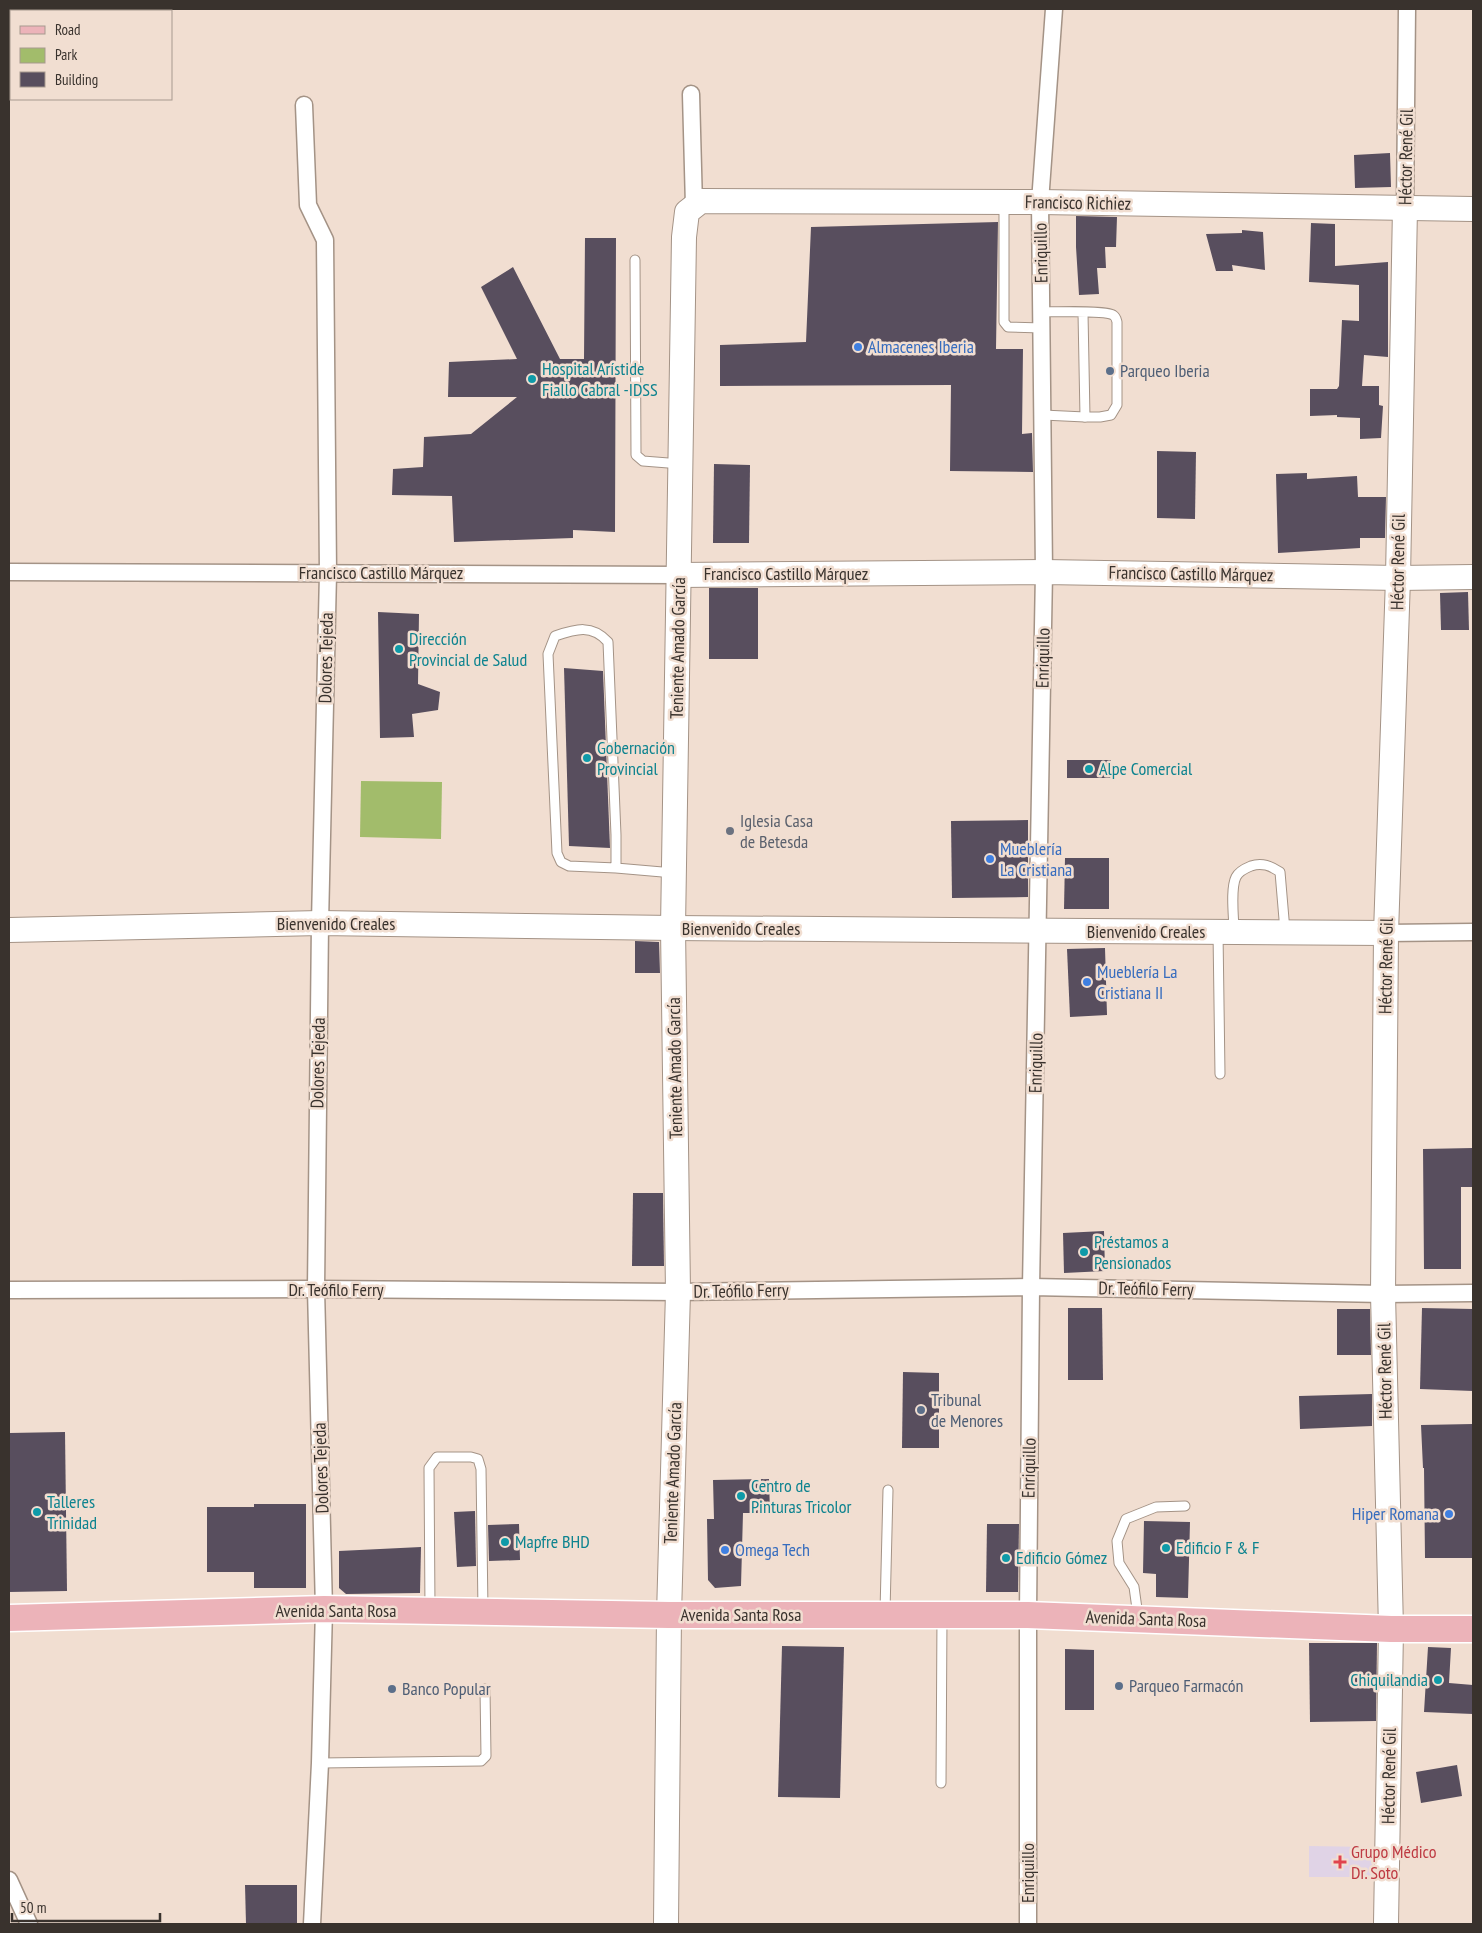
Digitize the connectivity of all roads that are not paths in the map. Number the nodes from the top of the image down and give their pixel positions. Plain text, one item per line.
1 (1054, 9) edge
2 (1407, 9) edge
3 (691, 94) dead end
4 (304, 106) dead end
5 (1004, 202) junction
6 (1040, 202) junction
7 (1405, 208) junction
8 (1473, 208) edge
9 (691, 209) junction
10 (634, 260) dead end
11 (1084, 312) junction
12 (1042, 320) junction
13 (1043, 415) junction
14 (1085, 417) junction
15 (681, 464) junction
16 (9, 572) edge
17 (328, 572) junction
18 (1044, 572) junction
19 (679, 575) junction
20 (1473, 576) edge
21 (1398, 578) junction
22 (616, 868) junction
23 (674, 873) junction
24 (320, 923) junction
25 (673, 928) junction
26 (9, 930) edge
27 (1039, 931) junction
28 (1226, 932) junction
29 (1285, 932) junction
30 (1473, 932) edge
31 (1386, 933) junction
32 (1220, 1074) dead end
33 (1031, 1286) junction
34 (316, 1289) junction
35 (9, 1290) edge
36 (678, 1292) junction
37 (1473, 1293) edge
38 (1383, 1294) junction
39 (888, 1490) dead end
40 (1185, 1506) dead end
41 (324, 1609) junction
42 (430, 1611) junction
43 (483, 1612) junction
44 (669, 1615) junction
45 (885, 1615) junction
46 (942, 1615) junction
47 (1028, 1615) junction
48 (9, 1618) edge
49 (1139, 1619) junction
50 (1391, 1629) junction
51 (1473, 1629) edge
52 (486, 1688) dead end
53 (320, 1763) junction
54 (941, 1783) dead end
55 (9, 1880) edge
56 (29, 1924) edge
57 (312, 1924) edge
58 (666, 1924) edge
59 (1028, 1924) edge
60 (1386, 1924) edge

1 - 6 street, Enriquillo
2 - 7 street, Héctor René Gil
3 - 9 street
4 - 17 street, Dolores Tejeda
5 - 6 main road, Francisco Richiez
5 - 9 main road, Francisco Richiez
5 - 12 lane
6 - 7 main road, Francisco Richiez
6 - 12 street, Enriquillo
7 - 8 main road, Francisco Richiez
7 - 21 main road, Héctor René Gil
9 - 15 main road, Teniente Amado García
10 - 15 lane
11 - 12 lane
11 - 14 lane
11 - 14 lane
12 - 13 street, Enriquillo
13 - 14 lane
13 - 18 street, Enriquillo
15 - 19 main road, Teniente Amado García
16 - 17 street, Francisco Castillo Márquez
17 - 19 street, Francisco Castillo Márquez
17 - 24 street, Dolores Tejeda
18 - 19 main road, Francisco Castillo Márquez
18 - 21 main road, Francisco Castillo Márquez
18 - 27 street, Enriquillo
19 - 23 main road, Teniente Amado García
20 - 21 main road, Francisco Castillo Márquez
21 - 31 main road, Héctor René Gil
22 - 22 lane
22 - 23 lane
23 - 25 main road, Teniente Amado García
24 - 25 main road, Bienvenido Creales
24 - 26 main road, Bienvenido Creales
24 - 34 street, Dolores Tejeda
25 - 27 main road, Bienvenido Creales
25 - 36 main road, Teniente Amado García
27 - 28 main road, Bienvenido Creales
27 - 33 street, Enriquillo
28 - 29 main road, Bienvenido Creales
28 - 29 lane
28 - 32 lane
29 - 31 main road, Bienvenido Creales
30 - 31 street, Bienvenido Creales
31 - 38 main road, Héctor René Gil
33 - 36 street, Dr. Teófilo Ferry
33 - 38 street, Dr. Teófilo Ferry
33 - 47 street, Enriquillo
34 - 35 street, Dr. Teófilo Ferry
34 - 36 street, Dr. Teófilo Ferry
34 - 41 street, Dolores Tejeda
36 - 44 main road, Teniente Amado García
37 - 38 street, Dr. Teófilo Ferry
38 - 50 main road, Héctor René Gil
39 - 45 lane
40 - 49 lane
41 - 42 main road, Avenida Santa Rosa
41 - 48 main road, Avenida Santa Rosa
41 - 53 street, Dolores Tejeda
42 - 43 main road, Avenida Santa Rosa
42 - 43 lane
43 - 44 main road, Avenida Santa Rosa
44 - 45 main road, Avenida Santa Rosa
44 - 58 main road, Teniente Amado García
45 - 46 main road, Avenida Santa Rosa
46 - 47 main road, Avenida Santa Rosa
46 - 54 lane
47 - 49 main road, Avenida Santa Rosa
47 - 59 street, Enriquillo
49 - 50 main road, Avenida Santa Rosa
50 - 51 main road, Avenida Santa Rosa
50 - 60 main road, Héctor René Gil
52 - 53 lane
53 - 57 street, Dolores Tejeda
55 - 56 street

